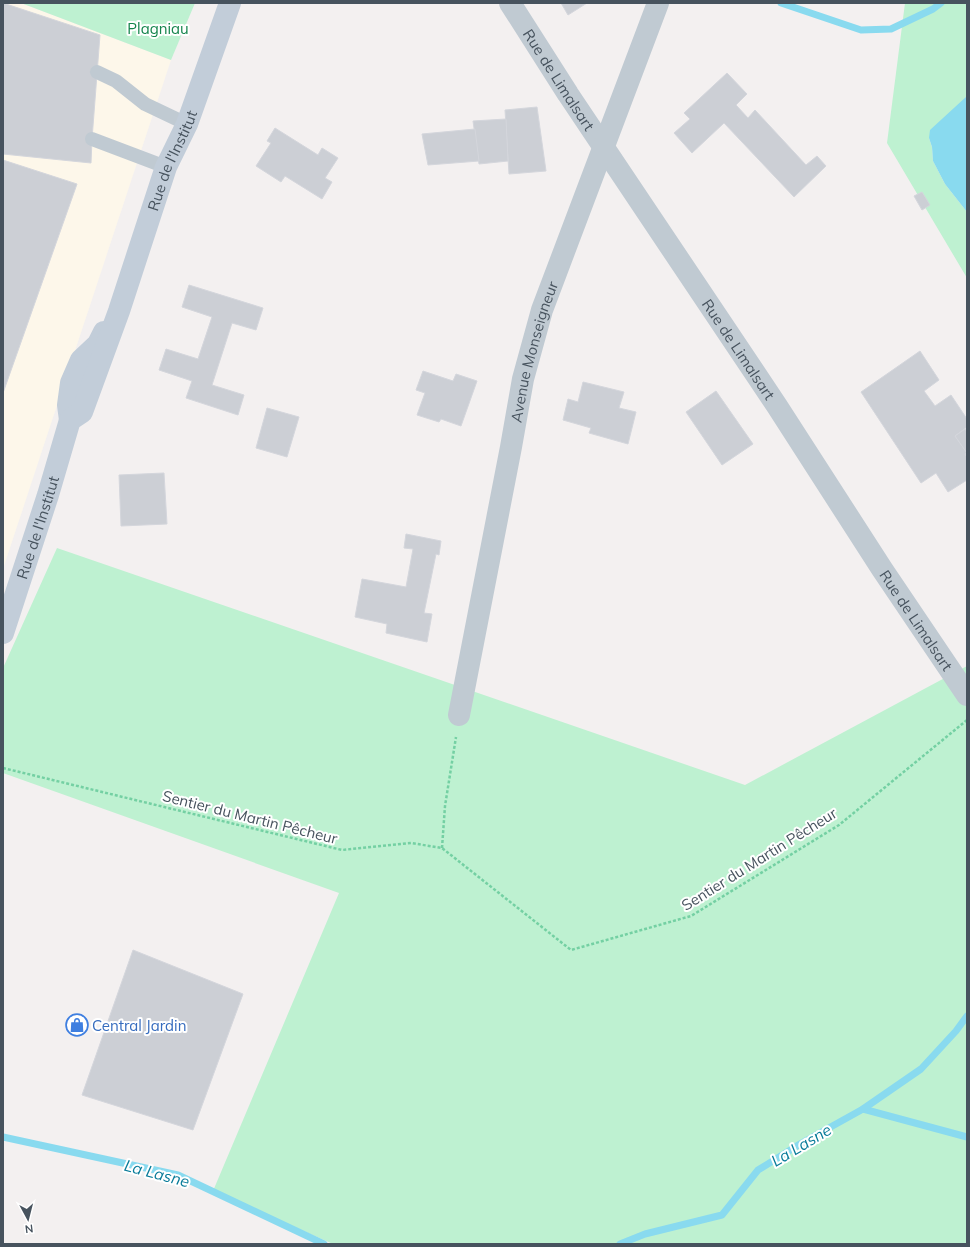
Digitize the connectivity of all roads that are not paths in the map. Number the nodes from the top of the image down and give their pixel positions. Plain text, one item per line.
1 (230, 3) edge
2 (510, 3) edge
3 (658, 3) edge
4 (97, 72) dead end
5 (187, 124) junction
6 (92, 139) dead end
7 (604, 148) junction
8 (166, 167) junction
9 (3, 633) edge
10 (967, 695) edge
11 (459, 715) road end

1 - 5 street, Rue de l'Institut
2 - 7 street, Rue de Limalsart
3 - 7 street, Avenue Monseigneur
4 - 5 lane
5 - 8 street, Rue de l'Institut
6 - 8 lane
7 - 10 street, Rue de Limalsart
7 - 11 street, Avenue Monseigneur
8 - 9 street, Rue de l'Institut

